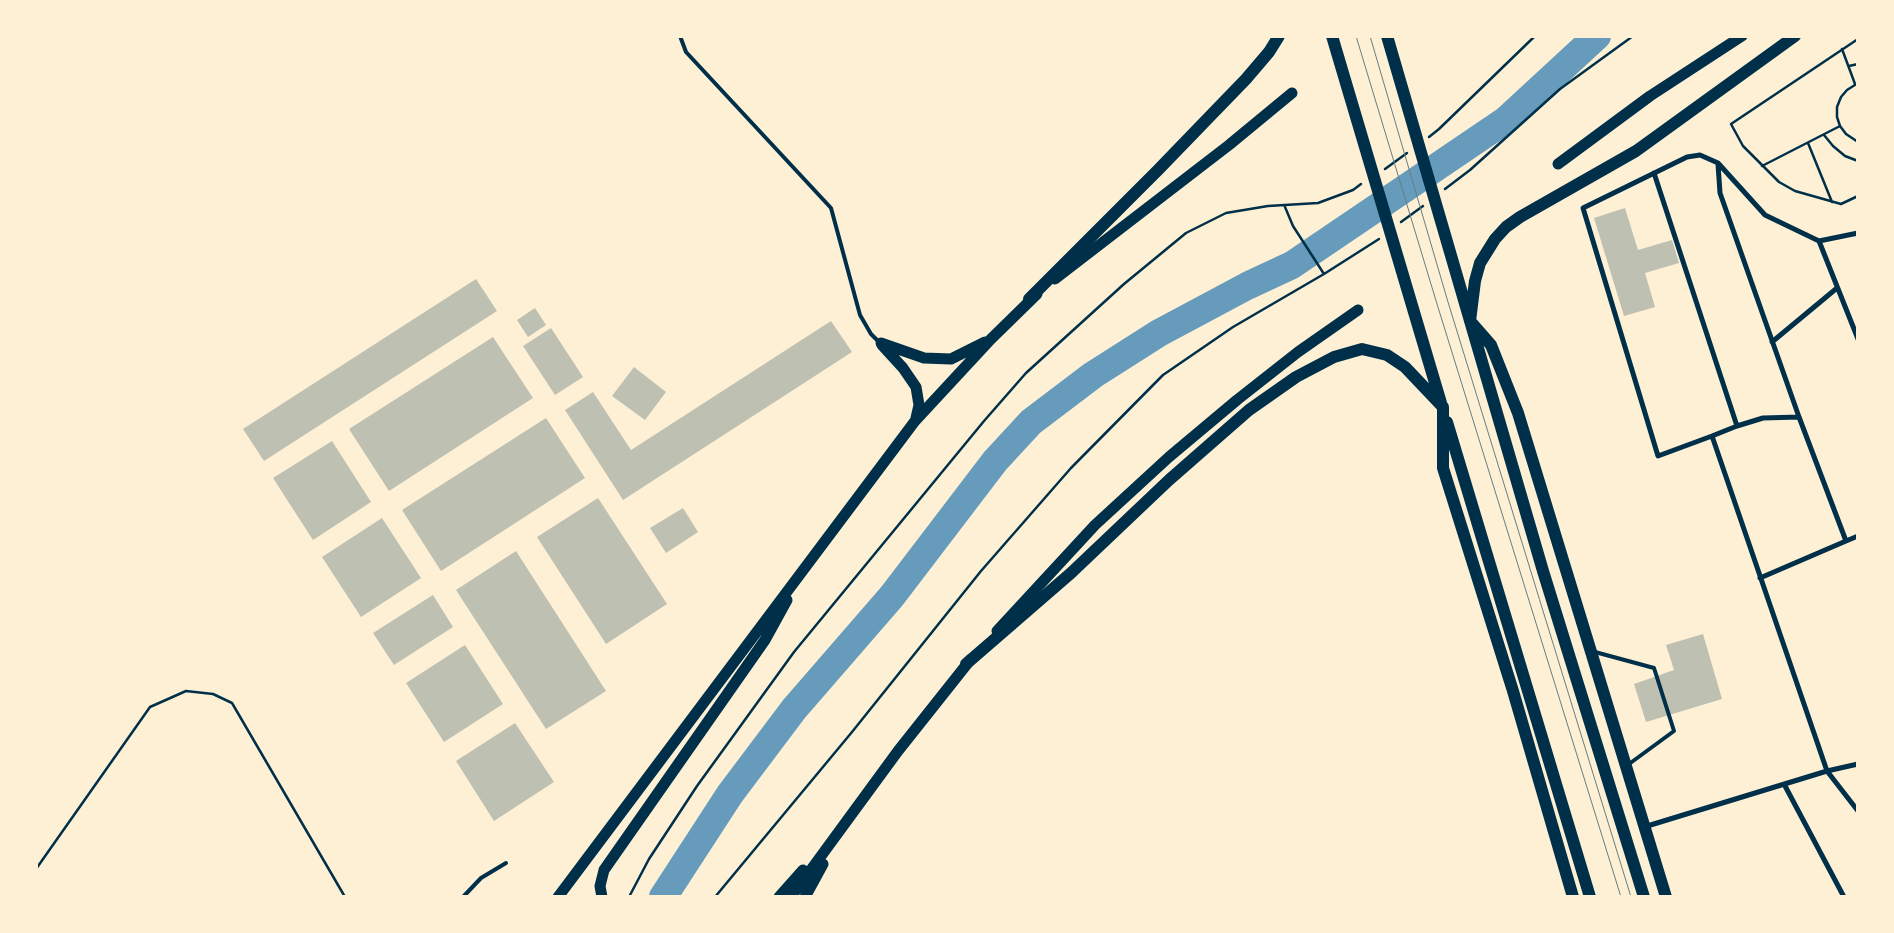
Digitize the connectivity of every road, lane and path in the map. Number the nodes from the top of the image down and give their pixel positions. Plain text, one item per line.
1 (680, 36) edge
2 (1279, 36) edge
3 (1332, 36) edge
4 (1387, 36) edge
5 (1535, 36) edge
6 (1633, 36) edge
7 (1742, 36) edge
8 (1795, 36) edge
9 (1858, 39) edge
10 (1842, 49) junction
11 (1858, 64) edge
12 (1849, 66) junction
13 (1856, 84) edge
14 (1292, 93) dead end
15 (1840, 126) junction
16 (1824, 135) junction
17 (1424, 140) dead end
18 (1858, 142) edge
19 (1808, 143) junction
20 (1410, 151) dead end
21 (1858, 161) edge
22 (1718, 163) junction
23 (1558, 164) dead end
24 (1762, 166) junction
25 (1378, 173) dead end
26 (1654, 173) junction
27 (1362, 184) dead end
28 (1441, 193) dead end
29 (1858, 196) edge
30 (1832, 202) junction
31 (1426, 204) dead end
32 (1285, 206) junction
33 (1396, 226) dead end
34 (1858, 233) edge
35 (1381, 237) dead end
36 (1819, 241) junction
37 (1324, 274) junction
38 (1838, 288) junction
39 (1029, 300) junction
40 (1358, 310) dead end
41 (1470, 321) junction
42 (991, 339) junction
43 (1858, 339) edge
44 (1772, 342) junction
45 (880, 343) junction
46 (1443, 407) junction
47 (1799, 417) junction
48 (915, 421) junction
49 (1736, 426) junction
50 (1712, 436) junction
51 (1858, 536) edge
52 (1846, 541) junction
53 (807, 563) junction
54 (1760, 578) junction
55 (1591, 651) junction
56 (966, 664) junction
57 (1858, 764) edge
58 (1625, 767) junction
59 (1827, 771) junction
60 (1784, 784) junction
61 (1858, 811) edge
62 (846, 824) junction
63 (1644, 827) junction
64 (506, 863) dead end
65 (36, 869) edge
66 (345, 897) edge
67 (463, 897) edge
68 (558, 897) edge
69 (602, 897) edge
70 (629, 897) edge
71 (715, 897) edge
72 (779, 897) edge
73 (791, 897) edge
74 (805, 897) edge
75 (1572, 897) edge
76 (1590, 897) edge
77 (1644, 897) edge
78 (1666, 897) edge
79 (1844, 897) edge

1 - 45 lane
2 - 39 highway
3 - 46 highway
4 - 41 highway
5 - 17 path
6 - 28 path
7 - 23 main road
8 - 41 highway
9 - 10 path
10 - 12 path
10 - 24 path
11 - 12 path
12 - 13 path
13 - 15 path
14 - 39 main road
15 - 16 path
15 - 18 path
16 - 19 path
16 - 21 path
19 - 24 path
19 - 30 path
20 - 25 path
22 - 26 street
22 - 36 street
22 - 44 street
24 - 30 path
26 - 49 street
26 - 50 street
27 - 32 path
29 - 30 path
31 - 33 path
32 - 37 path
32 - 70 path
34 - 36 street
35 - 37 path
36 - 38 street
37 - 71 path
38 - 43 street
38 - 44 street
39 - 42 main road
40 - 56 main road
41 - 55 highway
41 - 77 highway
42 - 45 main road
42 - 48 main road
44 - 47 street
45 - 48 main road
46 - 56 highway
46 - 75 highway
46 - 76 highway
47 - 49 street
47 - 52 street
48 - 53 main road
49 - 50 street
50 - 54 street
51 - 52 street
52 - 54 street
53 - 68 main road
53 - 69 main road
54 - 59 street
55 - 58 highway
55 - 58 lane
56 - 62 main road
57 - 59 street
58 - 63 highway
59 - 60 street
59 - 61 street
60 - 63 street
60 - 79 street
62 - 72 main road
62 - 73 main road
62 - 74 main road
63 - 78 highway
64 - 67 lane
65 - 66 path

